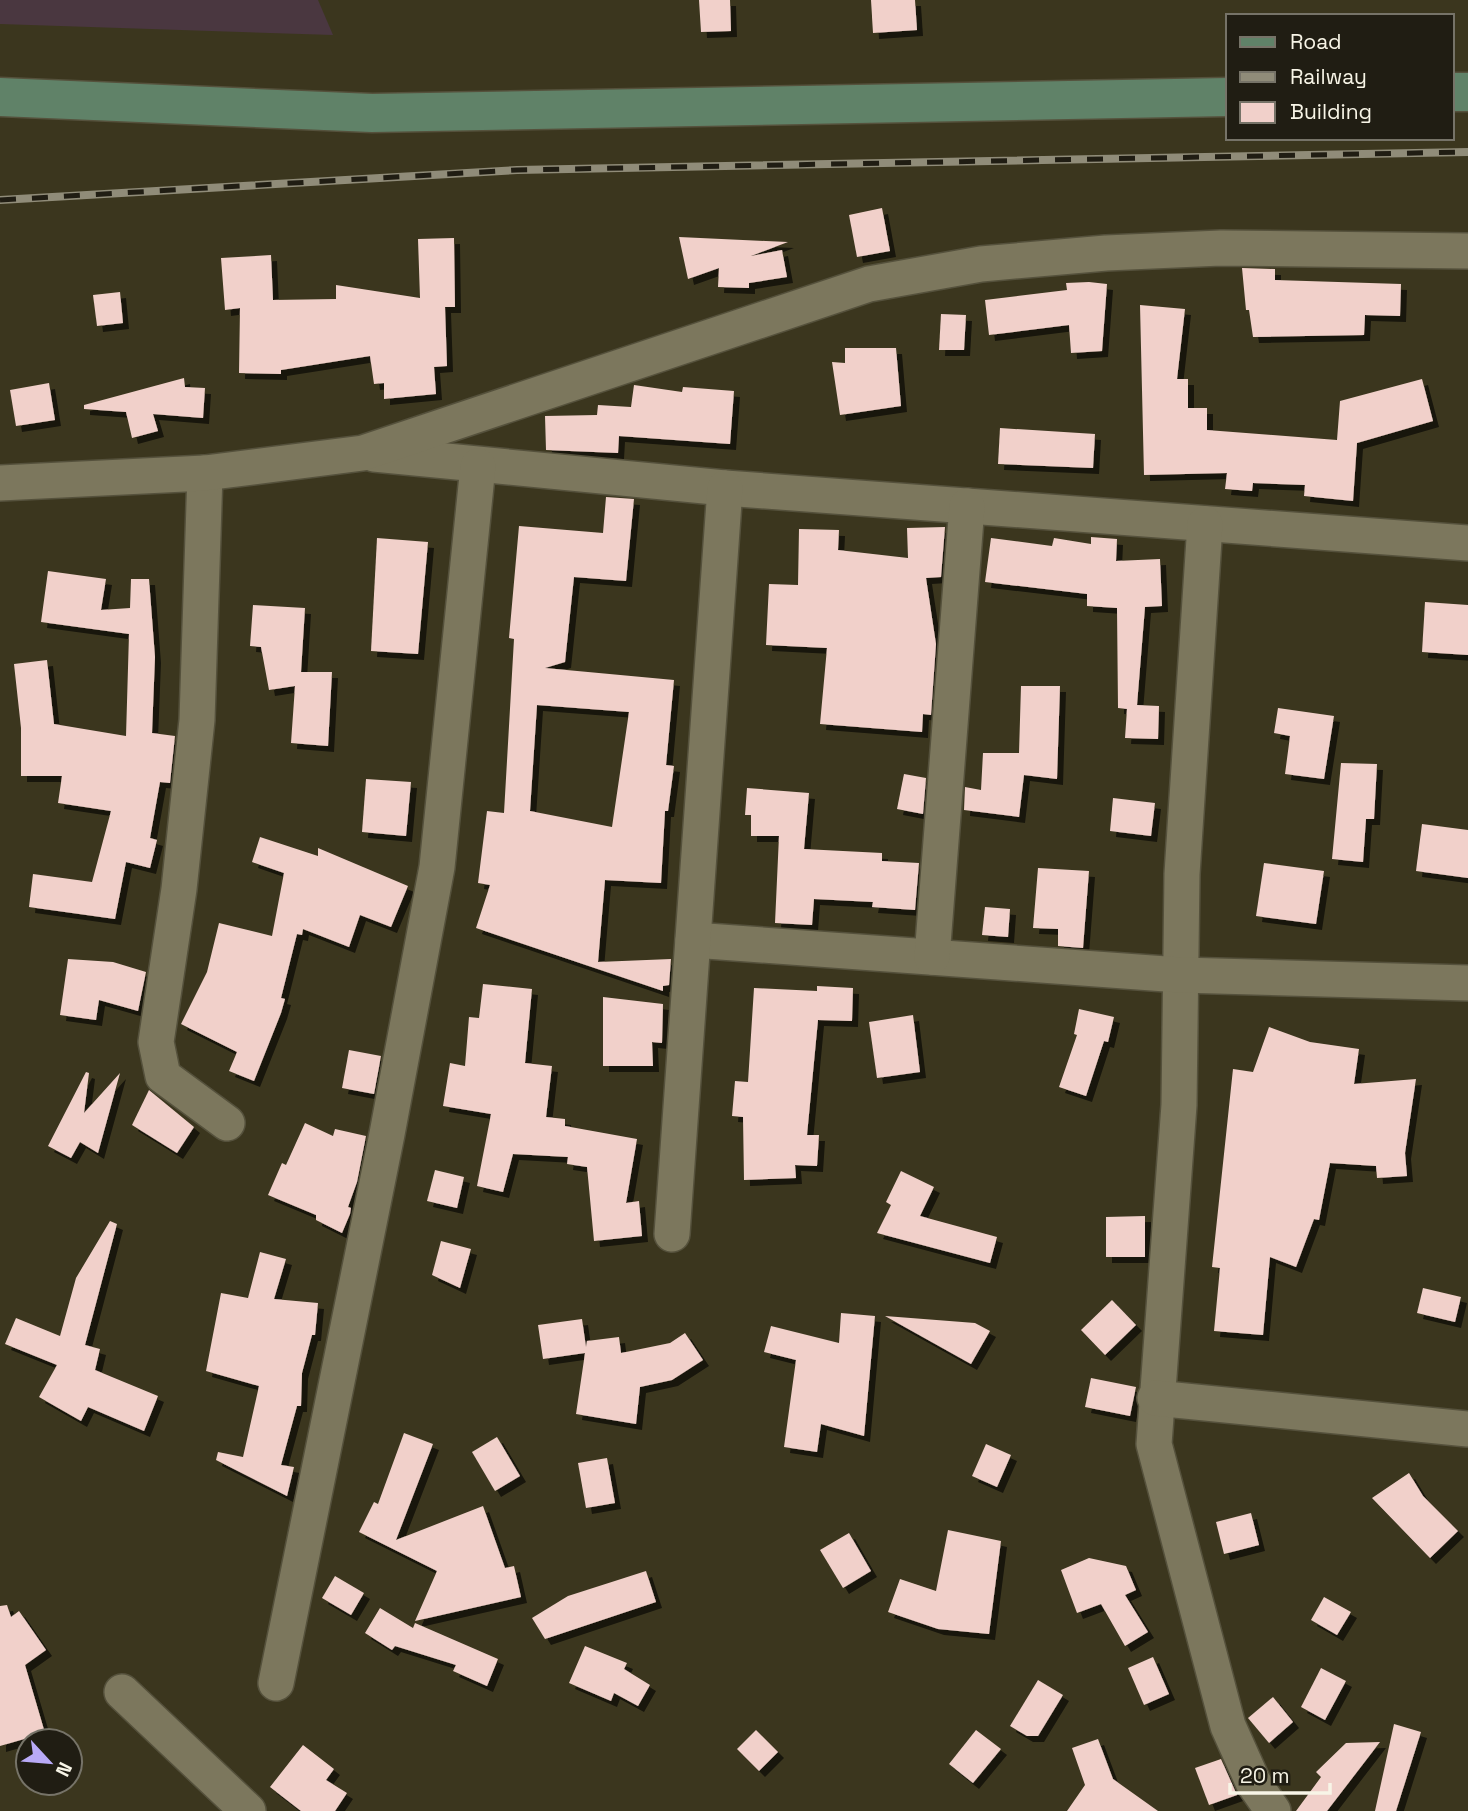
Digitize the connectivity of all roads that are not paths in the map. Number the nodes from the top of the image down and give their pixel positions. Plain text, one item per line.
1 (0, 97) edge
2 (1226, 97) edge
3 (1468, 251) edge
4 (363, 453) junction
5 (478, 466) junction
6 (205, 473) junction
7 (0, 483) edge
8 (725, 488) junction
9 (967, 506) junction
10 (1205, 524) junction
11 (1468, 543) edge
12 (693, 940) junction
13 (932, 957) junction
14 (1180, 975) junction
15 (1468, 983) edge
16 (227, 1123) dead end
17 (672, 1234) dead end
18 (1156, 1398) junction
19 (1468, 1429) edge
20 (276, 1683) dead end
21 (122, 1692) dead end
22 (248, 1811) edge
23 (1273, 1811) edge

1 - 2 street
3 - 4 street
4 - 5 street
4 - 6 street
5 - 8 street
5 - 20 street
6 - 7 street
6 - 16 street
8 - 9 street
8 - 12 street
9 - 10 street
9 - 13 street
10 - 11 street
10 - 14 street
12 - 13 street
12 - 17 street
13 - 14 street
14 - 15 street
14 - 18 street
18 - 19 street
18 - 23 street
21 - 22 street

